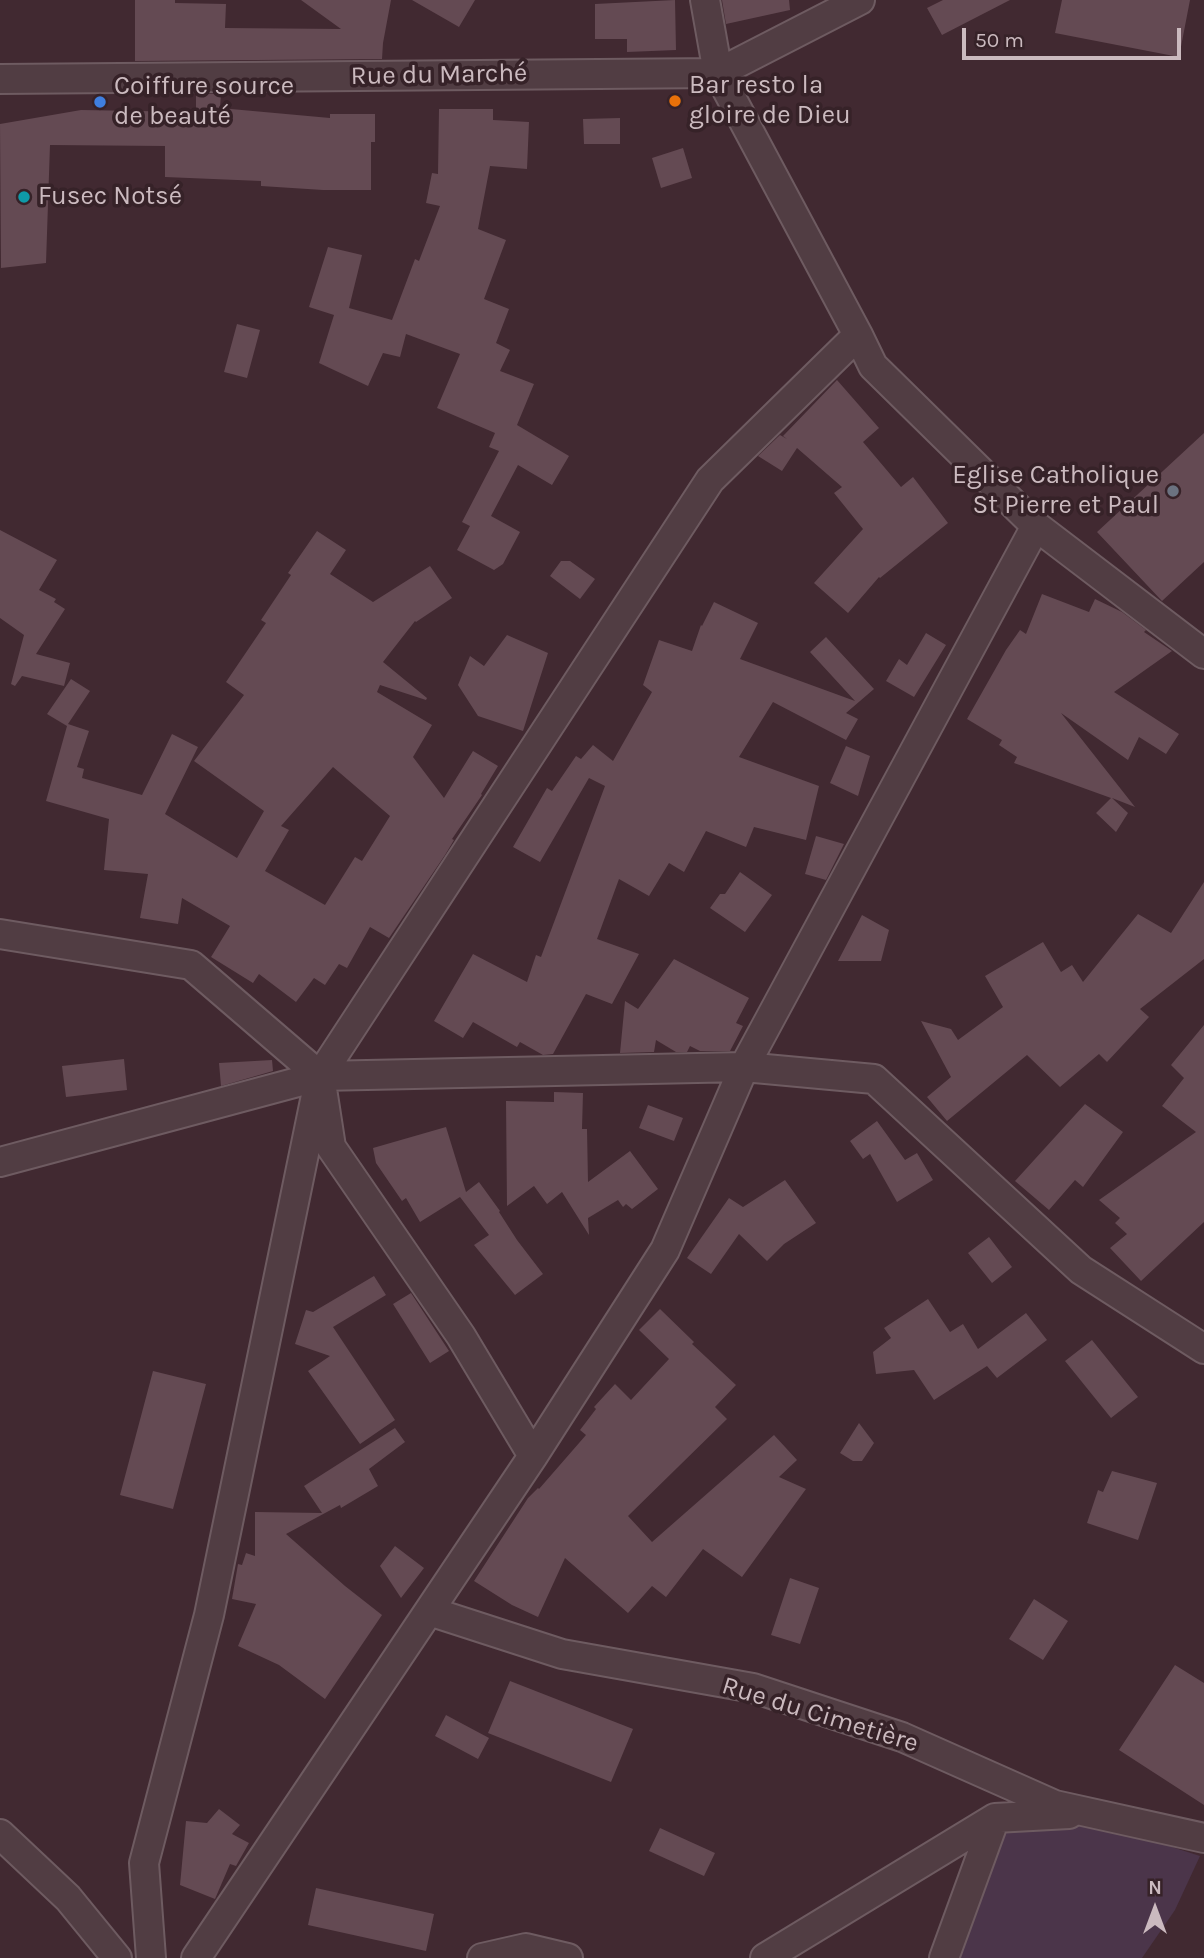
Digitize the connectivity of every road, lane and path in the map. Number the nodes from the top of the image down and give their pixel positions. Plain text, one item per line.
1 (705, 0) edge
2 (860, 0) edge
3 (718, 73) junction
4 (0, 79) edge
5 (858, 335) junction
6 (1036, 527) junction
7 (1204, 654) edge
8 (0, 934) edge
9 (744, 1067) junction
10 (320, 1076) junction
11 (0, 1162) edge
12 (1204, 1349) edge
13 (533, 1456) junction
14 (429, 1611) junction
15 (1086, 1813) junction
16 (995, 1818) junction
17 (0, 1834) edge
18 (1204, 1838) edge
19 (117, 1958) edge
20 (151, 1958) edge
21 (196, 1958) edge
22 (482, 1958) edge
23 (568, 1958) edge
24 (765, 1958) edge
25 (944, 1958) edge

1 - 3 street
2 - 3 street, Rue du Marché
3 - 4 street, Rue du Marché
3 - 5 street
5 - 6 street
5 - 10 street
6 - 7 street
6 - 9 street
8 - 10 street
9 - 10 street
9 - 12 street
9 - 13 street
10 - 11 street
10 - 13 street
10 - 20 street
13 - 14 street
14 - 15 street, Rue du Cimetière
14 - 21 street
15 - 16 street
15 - 18 street, Rue du Cimetière
16 - 24 street
16 - 25 street
17 - 19 street
22 - 23 street

